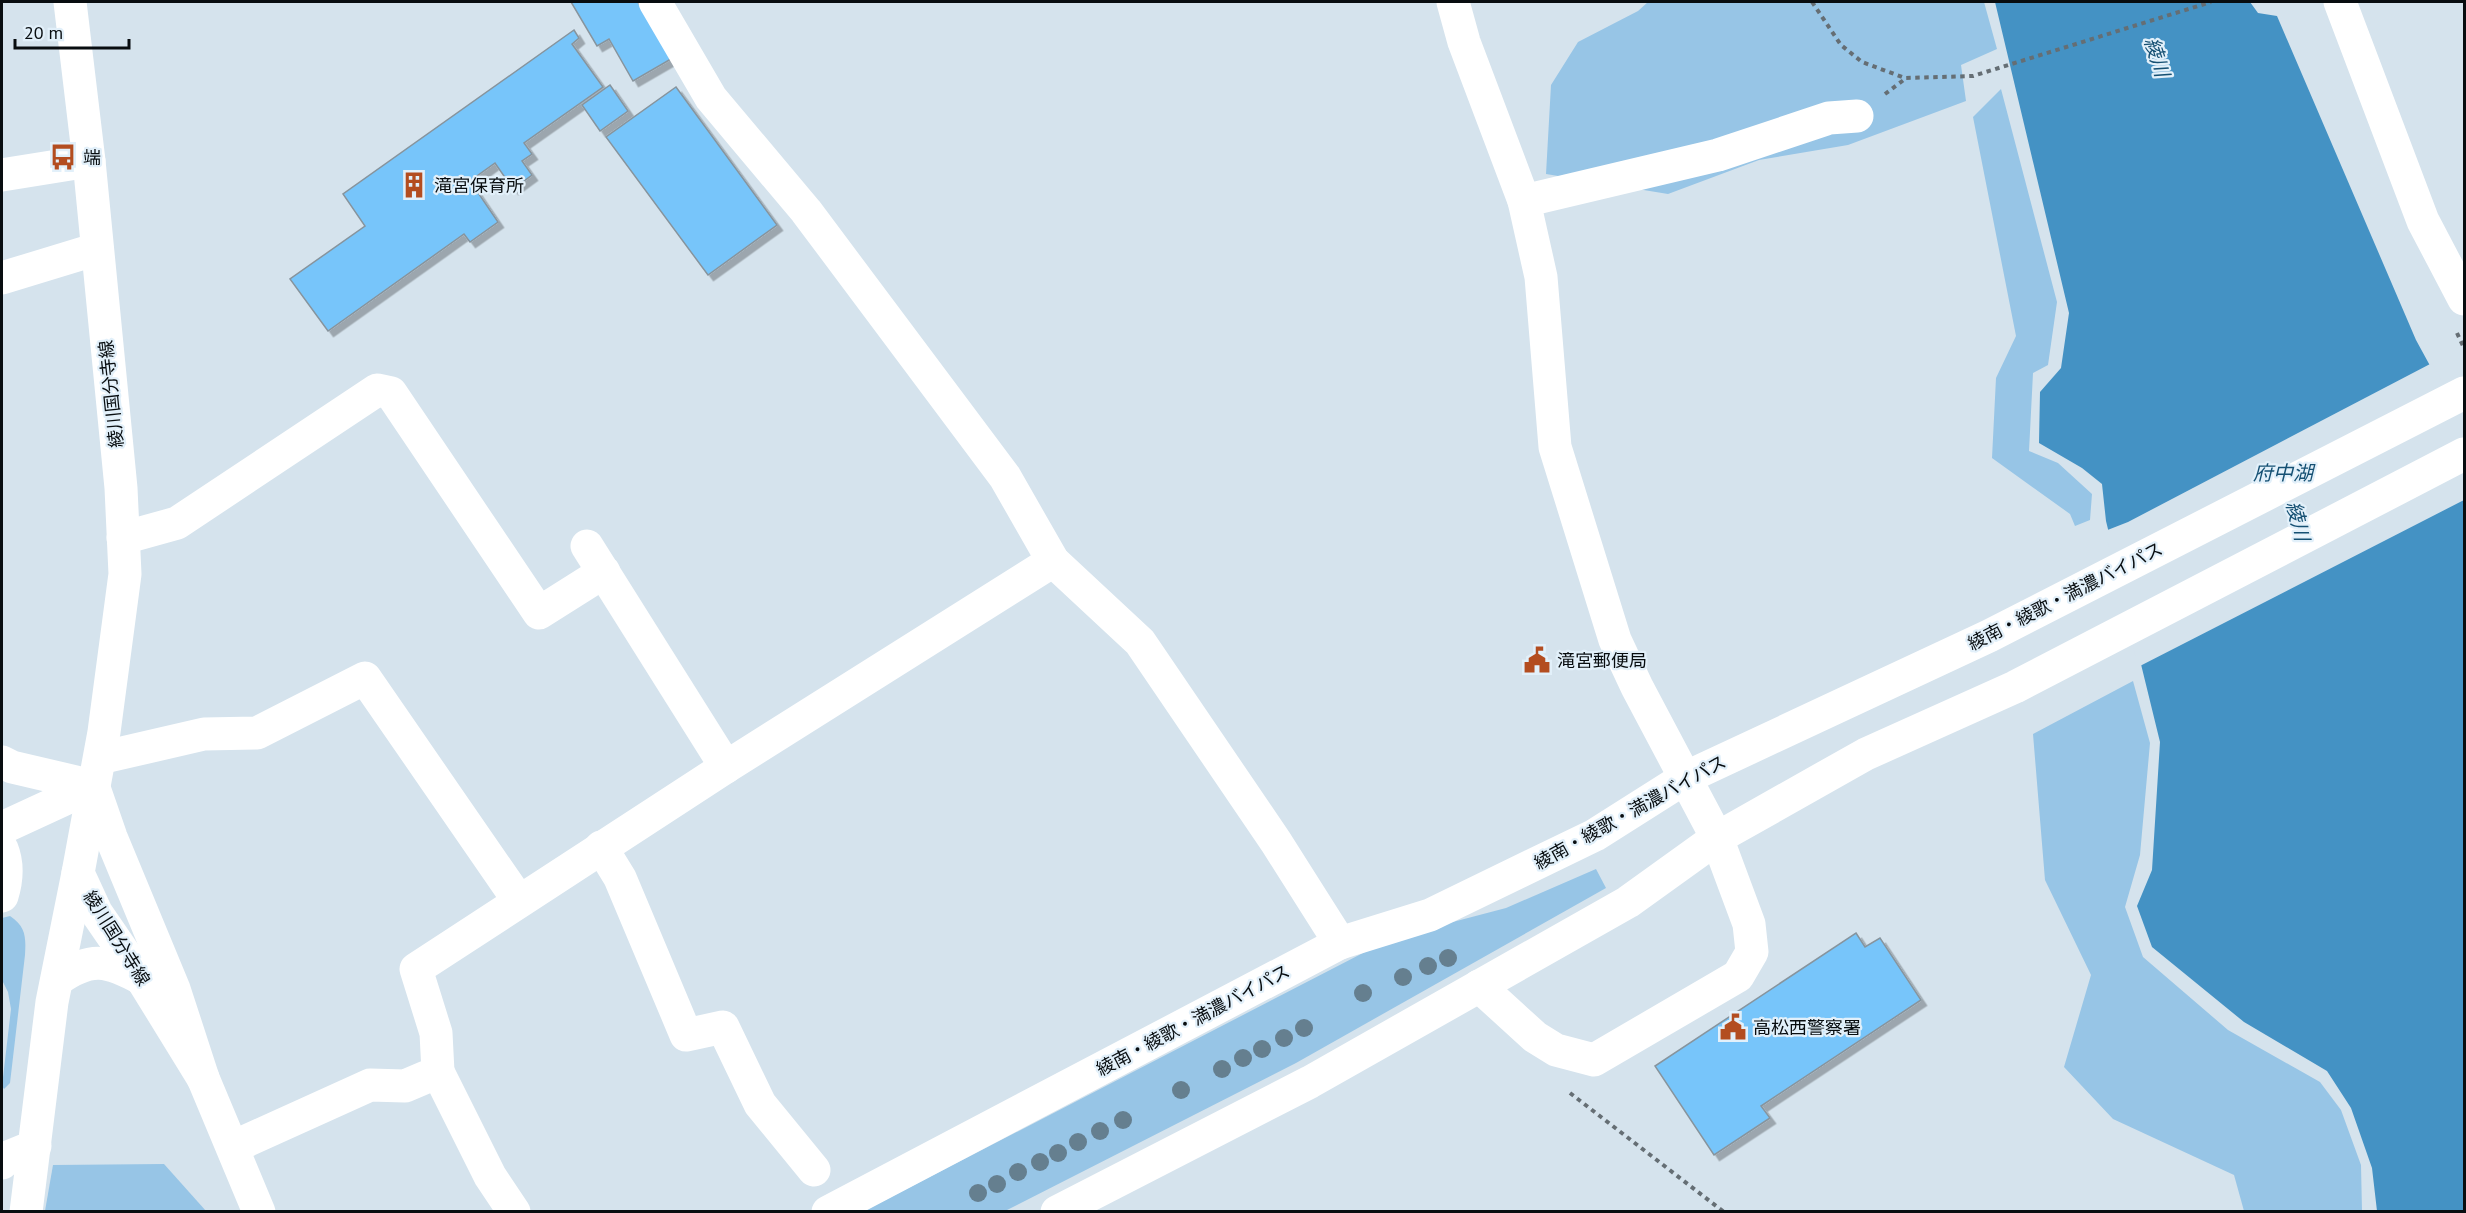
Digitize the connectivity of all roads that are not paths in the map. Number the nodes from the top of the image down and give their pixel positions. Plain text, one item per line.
1 (70, 2) edge
2 (655, 2) edge
3 (1453, 2) edge
4 (2340, 2) edge
5 (1857, 116) dead end
6 (89, 161) junction
7 (2, 175) edge
8 (1524, 201) junction
9 (97, 249) junction
10 (2, 278) edge
11 (2464, 299) edge
12 (2464, 393) edge
13 (2464, 454) edge
14 (123, 538) junction
15 (1053, 561) junction
16 (2, 762) edge
17 (726, 767) junction
18 (97, 772) junction
19 (1685, 778) junction
20 (2, 828) edge
21 (1717, 838) junction
22 (601, 847) junction
23 (2, 849) edge
24 (78, 873) junction
25 (2, 896) edge
26 (519, 901) junction
27 (1340, 943) junction
28 (142, 979) junction
29 (57, 981) junction
30 (1479, 986) junction
31 (438, 1072) junction
32 (203, 1078) junction
33 (35, 1146) junction
34 (233, 1147) junction
35 (2, 1163) edge
36 (814, 1170) dead end
37 (26, 1212) edge
38 (259, 1212) edge
39 (514, 1212) edge
40 (828, 1212) edge
41 (1057, 1212) edge

1 - 6 main road, 綾川国分寺線
2 - 15 main road
3 - 8 main road
4 - 11 main road
5 - 8 main road
6 - 7 main road
6 - 9 main road, 綾川国分寺線
8 - 19 main road
9 - 10 main road
9 - 14 main road, 綾川国分寺線
12 - 19 main road, 綾南・綾歌・満濃バイパス
13 - 21 main road
14 - 17 main road
14 - 18 main road, 綾川国分寺線
15 - 17 main road
15 - 27 main road
16 - 18 main road
17 - 22 main road
18 - 20 main road
18 - 24 main road, 綾川国分寺線
18 - 26 main road
18 - 32 main road, 綾川国分寺線
19 - 21 main road
19 - 27 main road, 綾南・綾歌・満濃バイパス
21 - 30 main road
21 - 30 main road
22 - 26 main road
22 - 36 main road
23 - 25 main road
24 - 28 main road, 綾川国分寺線
24 - 29 main road
26 - 31 main road
27 - 40 main road, 綾南・綾歌・満濃バイパス
28 - 29 main road
28 - 32 main road, 綾川国分寺線
29 - 33 main road
30 - 41 main road
31 - 34 main road
31 - 39 main road
32 - 34 main road, 綾川国分寺線
33 - 35 main road
33 - 37 main road
34 - 38 main road, 綾川国分寺線

